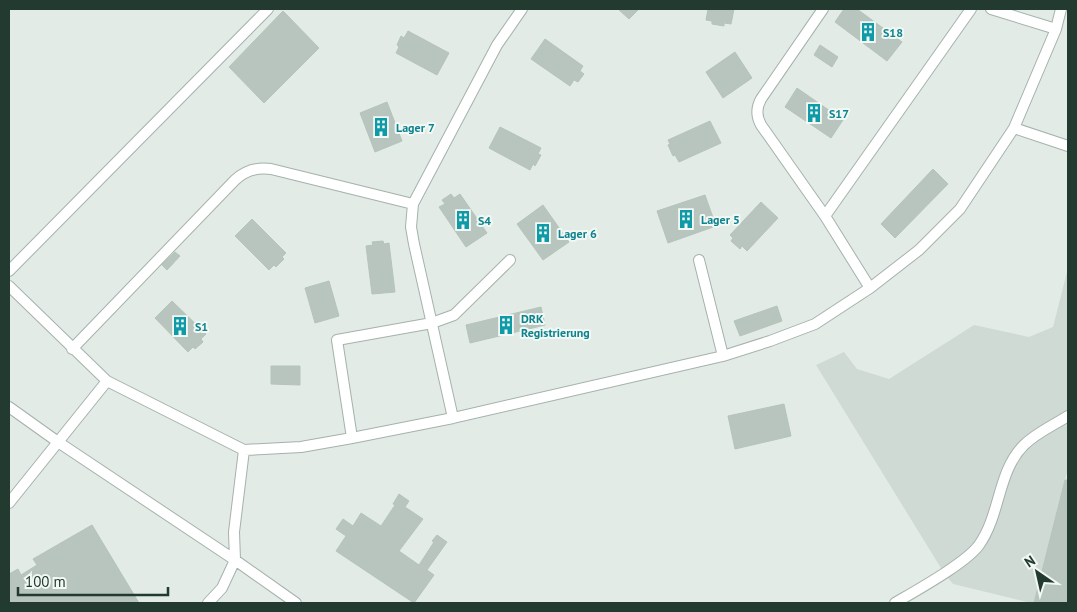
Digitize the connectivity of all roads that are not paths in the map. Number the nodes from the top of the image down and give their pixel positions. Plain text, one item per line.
1 (268, 9) edge
2 (522, 9) edge
3 (823, 9) edge
4 (971, 9) edge
5 (991, 9) edge
6 (1061, 9) edge
7 (1056, 28) junction
8 (1014, 128) junction
9 (1068, 146) edge
10 (413, 204) junction
11 (825, 216) junction
12 (510, 260) dead end
13 (699, 260) dead end
14 (9, 271) edge
15 (9, 286) edge
16 (870, 288) junction
17 (432, 323) junction
18 (72, 349) junction
19 (723, 356) junction
20 (107, 381) junction
21 (9, 407) edge
22 (1068, 416) edge
23 (453, 418) junction
24 (352, 438) junction
25 (58, 442) junction
26 (244, 450) junction
27 (9, 503) edge
28 (235, 560) junction
29 (208, 603) edge
30 (296, 603) edge
31 (895, 603) edge

1 - 14 street
2 - 10 street
3 - 11 street
4 - 11 street
5 - 7 street
6 - 7 street
7 - 8 street
8 - 9 street
8 - 16 street
10 - 17 street
10 - 18 street
11 - 16 street
12 - 17 street
13 - 19 street
15 - 18 street
16 - 19 street
17 - 23 street
17 - 24 street
18 - 20 street
19 - 23 street
20 - 25 street
20 - 26 street
21 - 25 street
22 - 31 street
23 - 24 street
24 - 26 street
25 - 27 street
25 - 28 street
26 - 28 street
28 - 29 street
28 - 30 street

